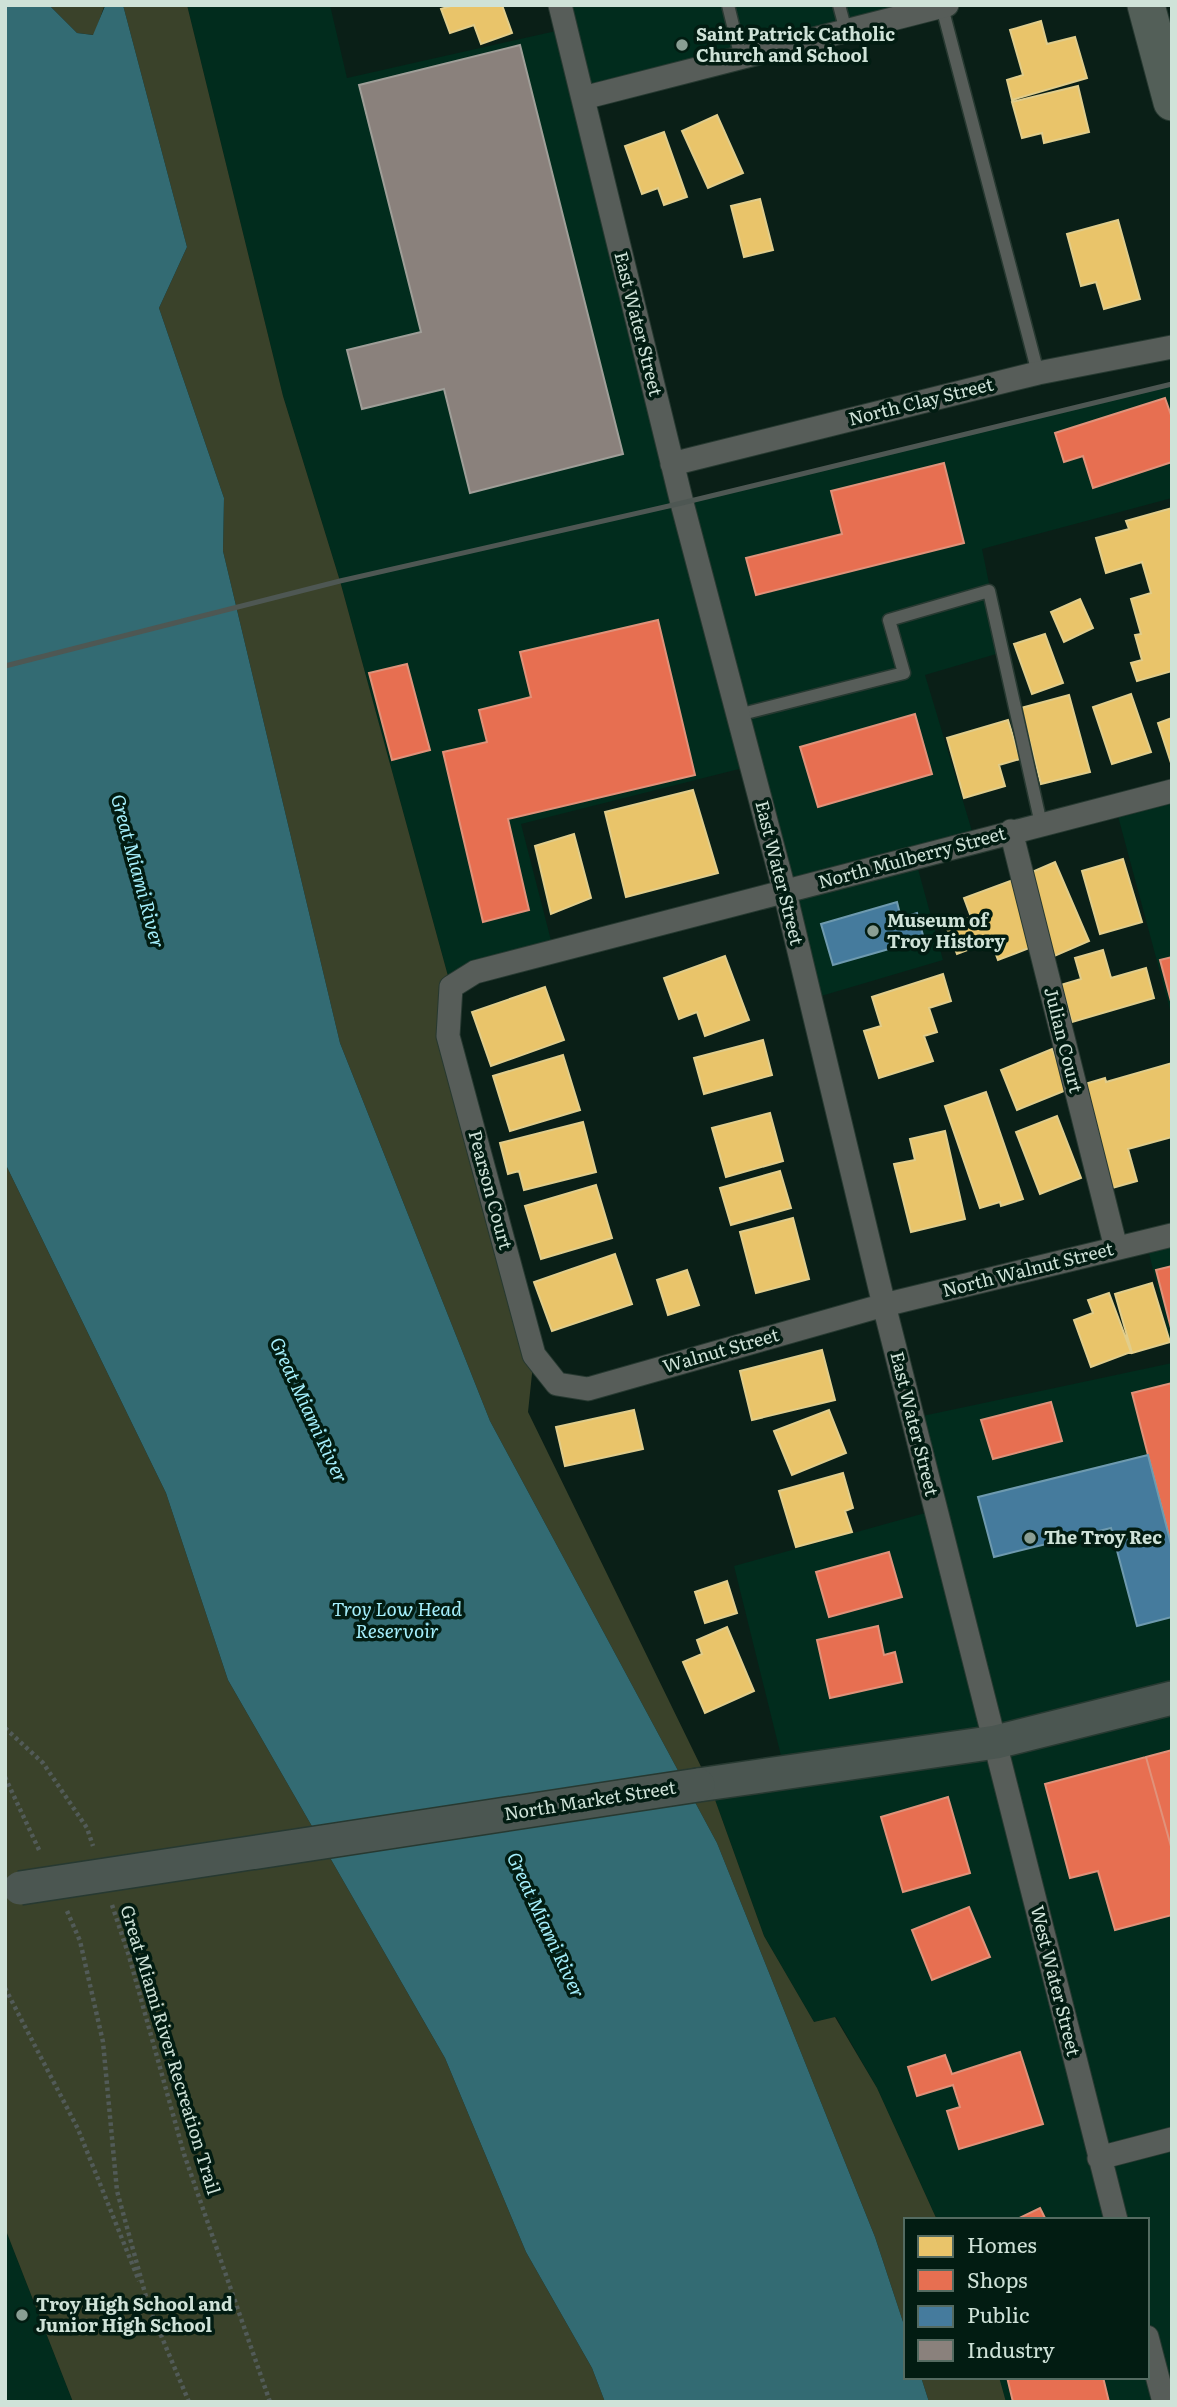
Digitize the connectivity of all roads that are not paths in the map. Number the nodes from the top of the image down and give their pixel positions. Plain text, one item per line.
1 (560, 5) edge
2 (728, 5) edge
3 (839, 5) edge
4 (1146, 5) edge
5 (945, 6) edge
6 (846, 31) junction
7 (741, 58) junction
8 (583, 99) junction
9 (1172, 102) edge
10 (1172, 347) edge
11 (1038, 373) junction
12 (672, 464) junction
13 (738, 715) junction
14 (1172, 790) edge
15 (1041, 824) junction
16 (1011, 831) junction
17 (785, 893) junction
18 (451, 987) joint
19 (1172, 1235) edge
20 (1116, 1248) junction
21 (884, 1305) junction
22 (558, 1384) joint
23 (1172, 1698) edge
24 (996, 1742) junction
25 (13, 1890) edge
26 (1172, 2139) edge
27 (1099, 2158) junction
28 (1115, 2218) edge
29 (1149, 2345) edge
30 (1164, 2402) edge

1 - 8 street, East Water Street
2 - 7 lane
3 - 6 lane
4 - 9 main road
5 - 6 street
5 - 11 lane
6 - 7 street
7 - 8 street
8 - 12 street, East Water Street
10 - 11 street, North Clay Street
11 - 12 street, North Clay Street
12 - 13 street, East Water Street
13 - 15 lane
13 - 17 street, East Water Street
14 - 15 street, North Mulberry Street
15 - 16 street, North Mulberry Street
16 - 17 street, North Mulberry Street
16 - 20 street, Julian Court
17 - 18 street, North Mulberry Street
17 - 21 street, East Water Street
18 - 22 street, Pearson Court
19 - 20 street, North Walnut Street
20 - 21 street, North Walnut Street
21 - 22 street, Walnut Street
21 - 24 street, East Water Street
23 - 24 main road, North Market Street
24 - 25 main road, North Market Street, bridge
24 - 27 street, West Water Street
26 - 27 street
27 - 28 street, West Water Street
29 - 30 street

